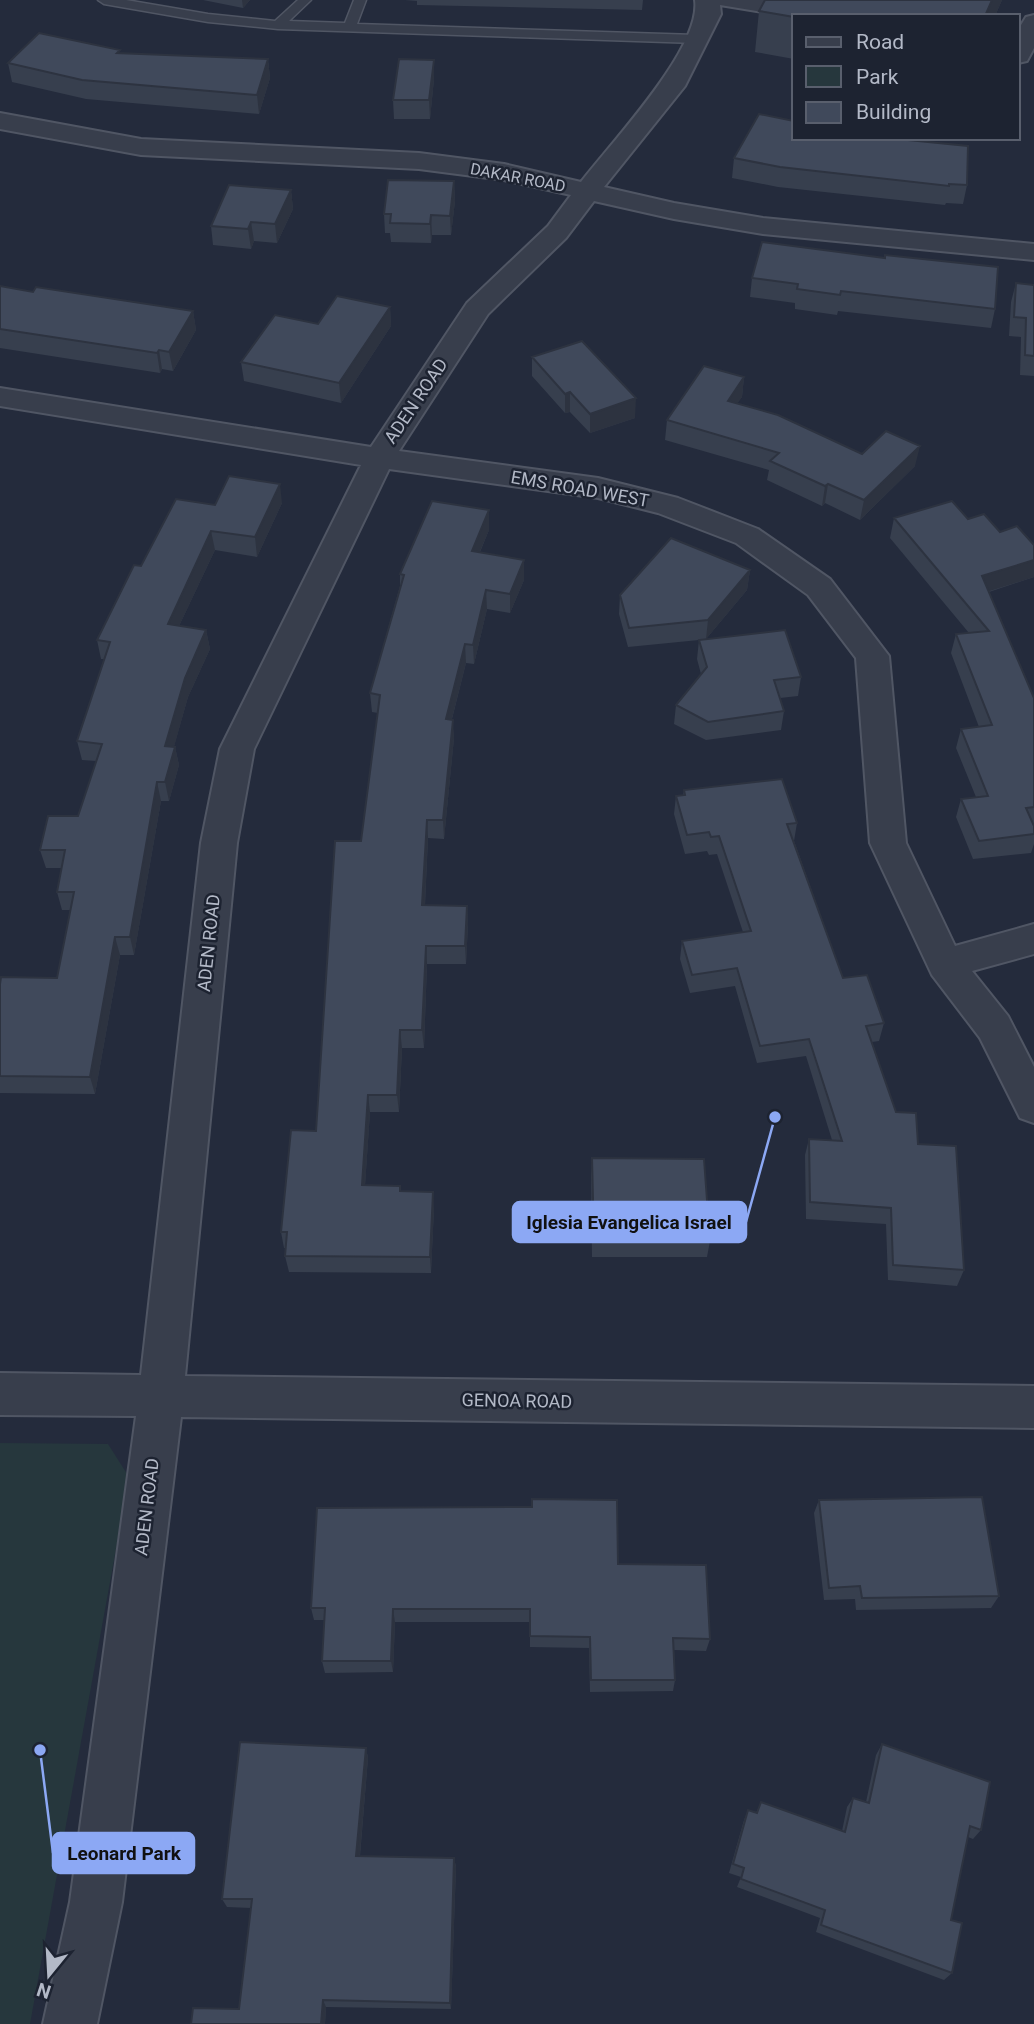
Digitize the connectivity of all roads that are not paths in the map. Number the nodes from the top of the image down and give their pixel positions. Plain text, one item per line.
1 (104, 0) edge
2 (305, 0) edge
3 (360, 0) edge
4 (707, 0) edge
5 (726, 0) edge
6 (818, 14) edge
7 (1034, 22) edge
8 (278, 25) junction
9 (349, 29) junction
10 (696, 39) junction
11 (1020, 48) edge
12 (0, 121) edge
13 (587, 191) junction
14 (1034, 253) edge
15 (0, 397) edge
16 (379, 458) junction
17 (1034, 939) edge
18 (945, 964) junction
19 (1034, 1106) edge
20 (0, 1394) edge
21 (161, 1398) junction
22 (1034, 1407) edge
23 (70, 2024) edge

1 - 8 lane
2 - 8 lane
3 - 9 lane
4 - 10 street, ADEN ROAD
5 - 6 street
7 - 11 street
8 - 9 lane
9 - 10 lane
10 - 13 street, ADEN ROAD
12 - 13 street, DAKAR ROAD
13 - 14 street, DAKAR ROAD
13 - 16 street, ADEN ROAD
15 - 16 street, EMS ROAD WEST
16 - 18 street, EMS ROAD WEST
16 - 21 street, ADEN ROAD
17 - 18 street
18 - 19 street, EMS ROAD WEST
20 - 21 street, GENOA ROAD
21 - 22 street, GENOA ROAD
21 - 23 street, ADEN ROAD

